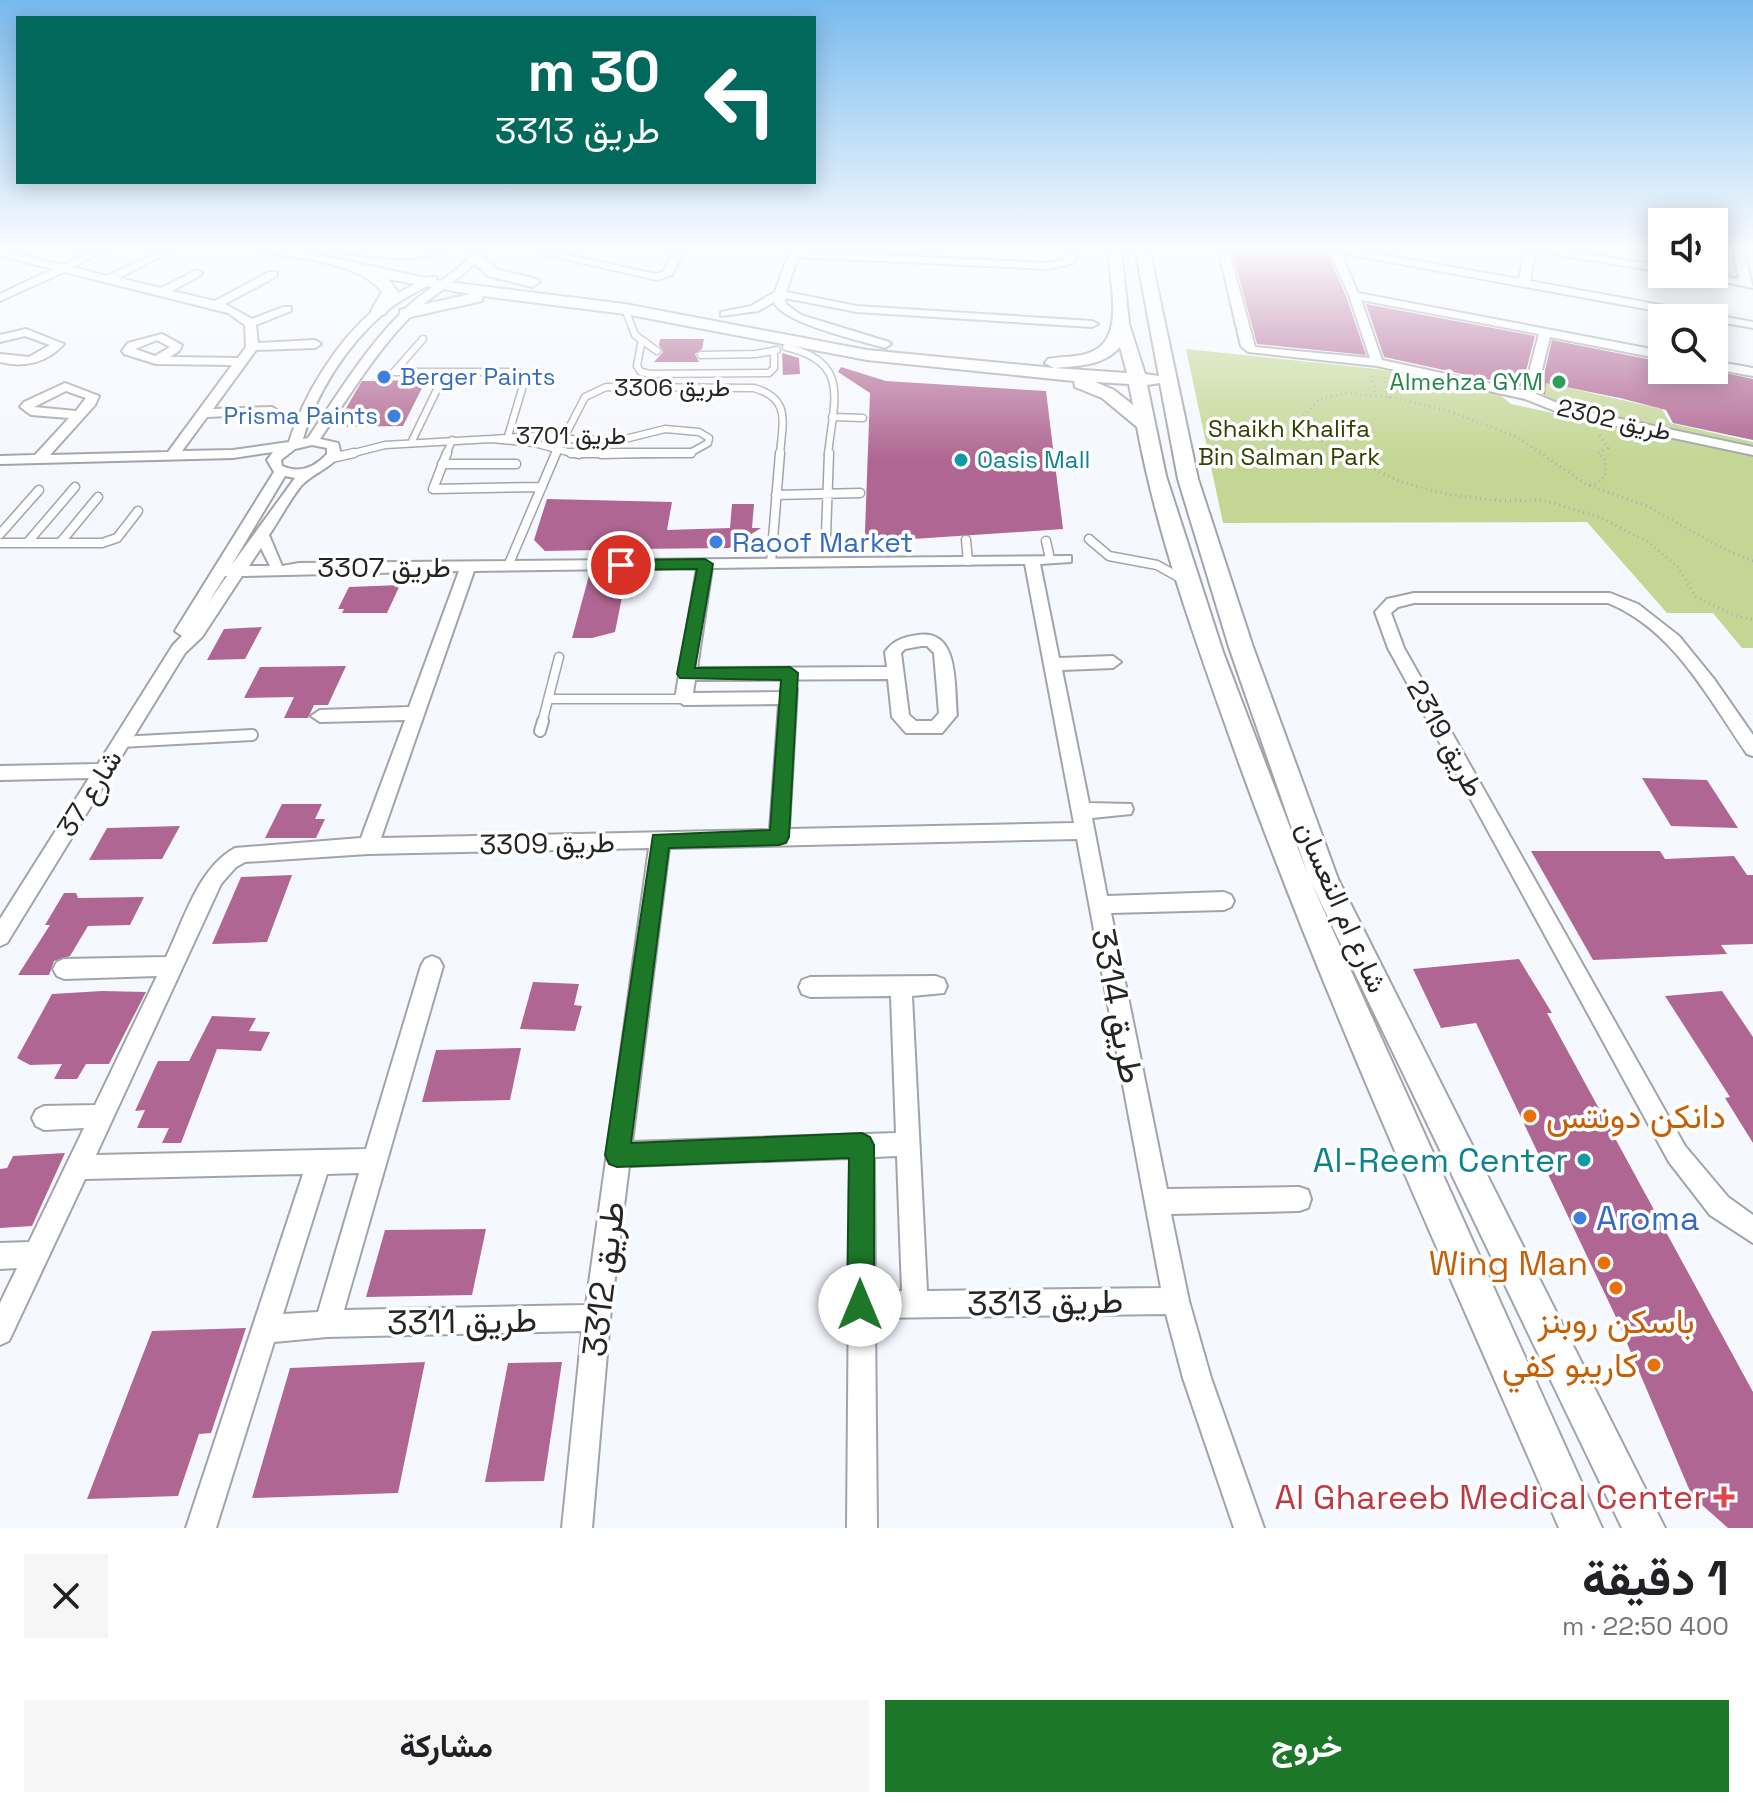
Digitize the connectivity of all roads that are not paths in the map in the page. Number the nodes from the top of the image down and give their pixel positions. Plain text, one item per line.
1 (246, 319) edge
2 (260, 319) edge
3 (372, 319) edge
4 (401, 319) edge
5 (627, 319) edge
6 (673, 319) edge
7 (753, 319) edge
8 (803, 319) edge
9 (1011, 319) edge
10 (1121, 319) edge
11 (1155, 319) edge
12 (1240, 319) edge
13 (1361, 319) edge
14 (1479, 319) edge
15 (1728, 321) edge
16 (251, 323) junction
17 (1092, 324) dead end
18 (1121, 324) junction
19 (1753, 325) edge
20 (1545, 332) junction
21 (0, 339) edge
22 (423, 339) dead end
23 (315, 344) dead end
24 (641, 344) junction
25 (885, 344) junction
26 (794, 345) junction
27 (252, 347) junction
28 (657, 351) dead end
29 (774, 351) junction
30 (1648, 352) edge
31 (701, 355) dead end
32 (717, 355) junction
33 (0, 358) edge
34 (156, 360) dead end
35 (241, 362) junction
36 (1373, 362) junction
37 (1054, 363) junction
38 (1728, 368) edge
39 (1031, 371) junction
40 (1753, 372) edge
41 (445, 373) junction
42 (714, 374) junction
43 (1136, 374) junction
44 (1166, 376) junction
45 (1529, 396) junction
46 (272, 411) dead end
47 (202, 413) junction
48 (80, 415) dead end
49 (832, 417) junction
50 (863, 418) dead end
51 (1145, 424) junction
52 (508, 436) junction
53 (563, 437) junction
54 (491, 439) junction
55 (452, 440) junction
56 (312, 441) junction
57 (411, 443) junction
58 (293, 445) junction
59 (558, 451) junction
60 (1753, 451) edge
61 (233, 454) junction
62 (172, 456) junction
63 (40, 458) junction
64 (332, 458) junction
65 (0, 460) edge
66 (442, 464) junction
67 (516, 464) dead end
68 (277, 468) junction
69 (309, 472) junction
70 (75, 487) dead end
71 (542, 487) junction
72 (39, 490) dead end
73 (860, 493) dead end
74 (825, 494) junction
75 (776, 495) junction
76 (98, 497) dead end
77 (138, 511) dead end
78 (0, 534) edge
79 (262, 535) junction
80 (826, 535) dead end
81 (1089, 539) dead end
82 (966, 540) dead end
83 (1046, 541) dead end
84 (0, 543) edge
85 (27, 543) junction
86 (60, 543) junction
87 (1050, 559) junction
88 (968, 561) junction
89 (771, 563) junction
90 (276, 564) junction
91 (705, 564) junction
92 (508, 566) junction
93 (468, 567) junction
94 (232, 568) junction
95 (299, 568) junction
96 (1189, 584) junction
97 (559, 657) dead end
98 (1113, 662) dead end
99 (1052, 664) junction
100 (790, 673) junction
101 (894, 673) junction
102 (686, 674) junction
103 (788, 698) junction
104 (550, 699) junction
105 (684, 699) junction
106 (414, 713) junction
107 (320, 716) dead end
108 (540, 731) dead end
109 (252, 735) dead end
110 (120, 742) junction
111 (1753, 749) edge
112 (102, 771) junction
113 (0, 773) edge
114 (1124, 809) dead end
115 (1082, 821) junction
116 (779, 837) junction
117 (660, 840) junction
118 (368, 846) junction
119 (1224, 901) dead end
120 (1098, 905) junction
121 (0, 936) edge
122 (173, 966) junction
123 (432, 966) dead end
124 (64, 969) dead end
125 (901, 986) junction
126 (936, 986) dead end
127 (810, 987) dead end
128 (102, 1116) junction
129 (44, 1118) dead end
130 (908, 1144) junction
131 (862, 1145) junction
132 (617, 1155) junction
133 (374, 1161) junction
134 (319, 1162) junction
135 (79, 1167) junction
136 (1299, 1199) dead end
137 (1155, 1202) junction
138 (1753, 1230) edge
139 (37, 1254) junction
140 (0, 1256) edge
141 (1176, 1301) junction
142 (915, 1303) junction
143 (860, 1305) junction
144 (597, 1318) junction
145 (327, 1324) junction
146 (267, 1329) junction
147 (0, 1332) edge
148 (1643, 1521) edge
149 (201, 1528) edge
150 (577, 1528) edge
151 (862, 1528) edge
152 (1249, 1528) edge
153 (1581, 1528) edge

1 - 16 street
2 - 16 street
3 - 58 street
4 - 56 street
5 - 24 lane
6 - 26 main road
7 - 25 main road
8 - 25 street
9 - 17 street
10 - 18 main road, شارع ام النعسان
11 - 44 main road, شارع ام النعسان
12 - 36 street, طريق 2302
13 - 36 street
14 - 20 street
15 - 19 street
16 - 27 street
18 - 37 main road
18 - 43 main road, شارع ام النعسان
20 - 30 street
20 - 45 street
21 - 33 street
22 - 41 lane
23 - 27 street
24 - 28 lane
24 - 42 lane
25 - 37 main road
26 - 29 lane
26 - 39 main road
26 - 49 lane
27 - 35 street
29 - 32 lane
29 - 42 lane
31 - 32 lane
32 - 42 lane
34 - 35 street
35 - 47 street
36 - 45 street, طريق 2302
37 - 43 main road
38 - 40 street
39 - 43 main road
39 - 51 main road
41 - 52 lane
41 - 57 lane
43 - 44 main road
43 - 51 main road, شارع ام النعسان
44 - 148 main road, شارع ام النعسان
45 - 60 street, طريق 2302
46 - 47 street
47 - 62 street
48 - 63 street
49 - 50 lane
49 - 74 lane
51 - 96 main road, شارع ام النعسان
52 - 53 lane, طريق 3701
52 - 54 lane, طريق 3701
53 - 59 lane, طريق 3306
53 - 59 lane, طريق 3701
53 - 75 lane, طريق 3306
54 - 55 lane, طريق 3701
54 - 59 lane, طريق 3701
55 - 57 lane, طريق 3701
55 - 66 lane
56 - 58 street
56 - 64 street
57 - 64 lane, طريق 3701
58 - 61 street
58 - 68 street, شارع 37
59 - 71 lane, طريق 3306
61 - 62 street
61 - 68 street
62 - 63 street
63 - 65 street
64 - 69 street
66 - 67 lane
66 - 71 lane
68 - 69 street
68 - 94 street, شارع 37
69 - 79 street, شارع 37
70 - 85 lane
71 - 92 lane, طريق 3306
72 - 78 lane
73 - 74 lane
74 - 75 lane
74 - 80 lane
75 - 89 lane, طريق 3306
76 - 86 lane
77 - 86 lane
79 - 90 street
79 - 94 street, شارع 37
81 - 96 lane
82 - 88 lane
83 - 87 lane
84 - 85 lane
85 - 86 lane
87 - 88 street, طريق 3307
87 - 99 street, طريق 3314
88 - 89 street, طريق 3307
89 - 91 street, طريق 3307
90 - 94 street, طريق 3307
90 - 95 street, طريق 3307
91 - 92 street, طريق 3307
91 - 102 street
92 - 93 street, طريق 3307
93 - 95 street, طريق 3307
93 - 106 street, طريق 3307
94 - 95 street, طريق 3307
94 - 110 street, شارع 37
96 - 153 main road, شارع ام النعسان
97 - 104 lane
98 - 99 street
99 - 115 street, طريق 3314
100 - 101 street
100 - 102 street
100 - 103 street
101 - 101 street
102 - 105 street
103 - 105 street
103 - 116 street
104 - 105 lane
104 - 108 lane
106 - 107 street
106 - 118 street, طريق 3307
109 - 110 lane
110 - 112 street, شارع 37
111 - 138 street, طريق 2319
112 - 113 street
112 - 121 street, شارع 37
114 - 115 street
115 - 116 street, طريق 3309
115 - 120 street, طريق 3314
116 - 117 street, طريق 3309
117 - 118 street, طريق 3309
117 - 132 street, طريق 3312
118 - 122 street, طريق 3309
119 - 120 street
120 - 137 street, طريق 3314
122 - 124 street
122 - 128 street, طريق 3309
123 - 133 street
125 - 126 street
125 - 127 street
125 - 130 street
128 - 129 street
128 - 135 street, طريق 3309
130 - 131 street
130 - 142 street
131 - 132 street
131 - 143 street
132 - 144 street, طريق 3312
133 - 134 street
133 - 145 street
134 - 135 street
134 - 146 street
135 - 139 street, طريق 3309
136 - 137 street
137 - 141 street, طريق 3314
139 - 140 street
139 - 147 street, طريق 3309
141 - 142 street, طريق 3313
141 - 152 street, طريق 3314
142 - 143 street, طريق 3313
143 - 151 street
144 - 145 street, طريق 3311
144 - 150 street, طريق 3312
145 - 146 street, طريق 3311
146 - 149 street

